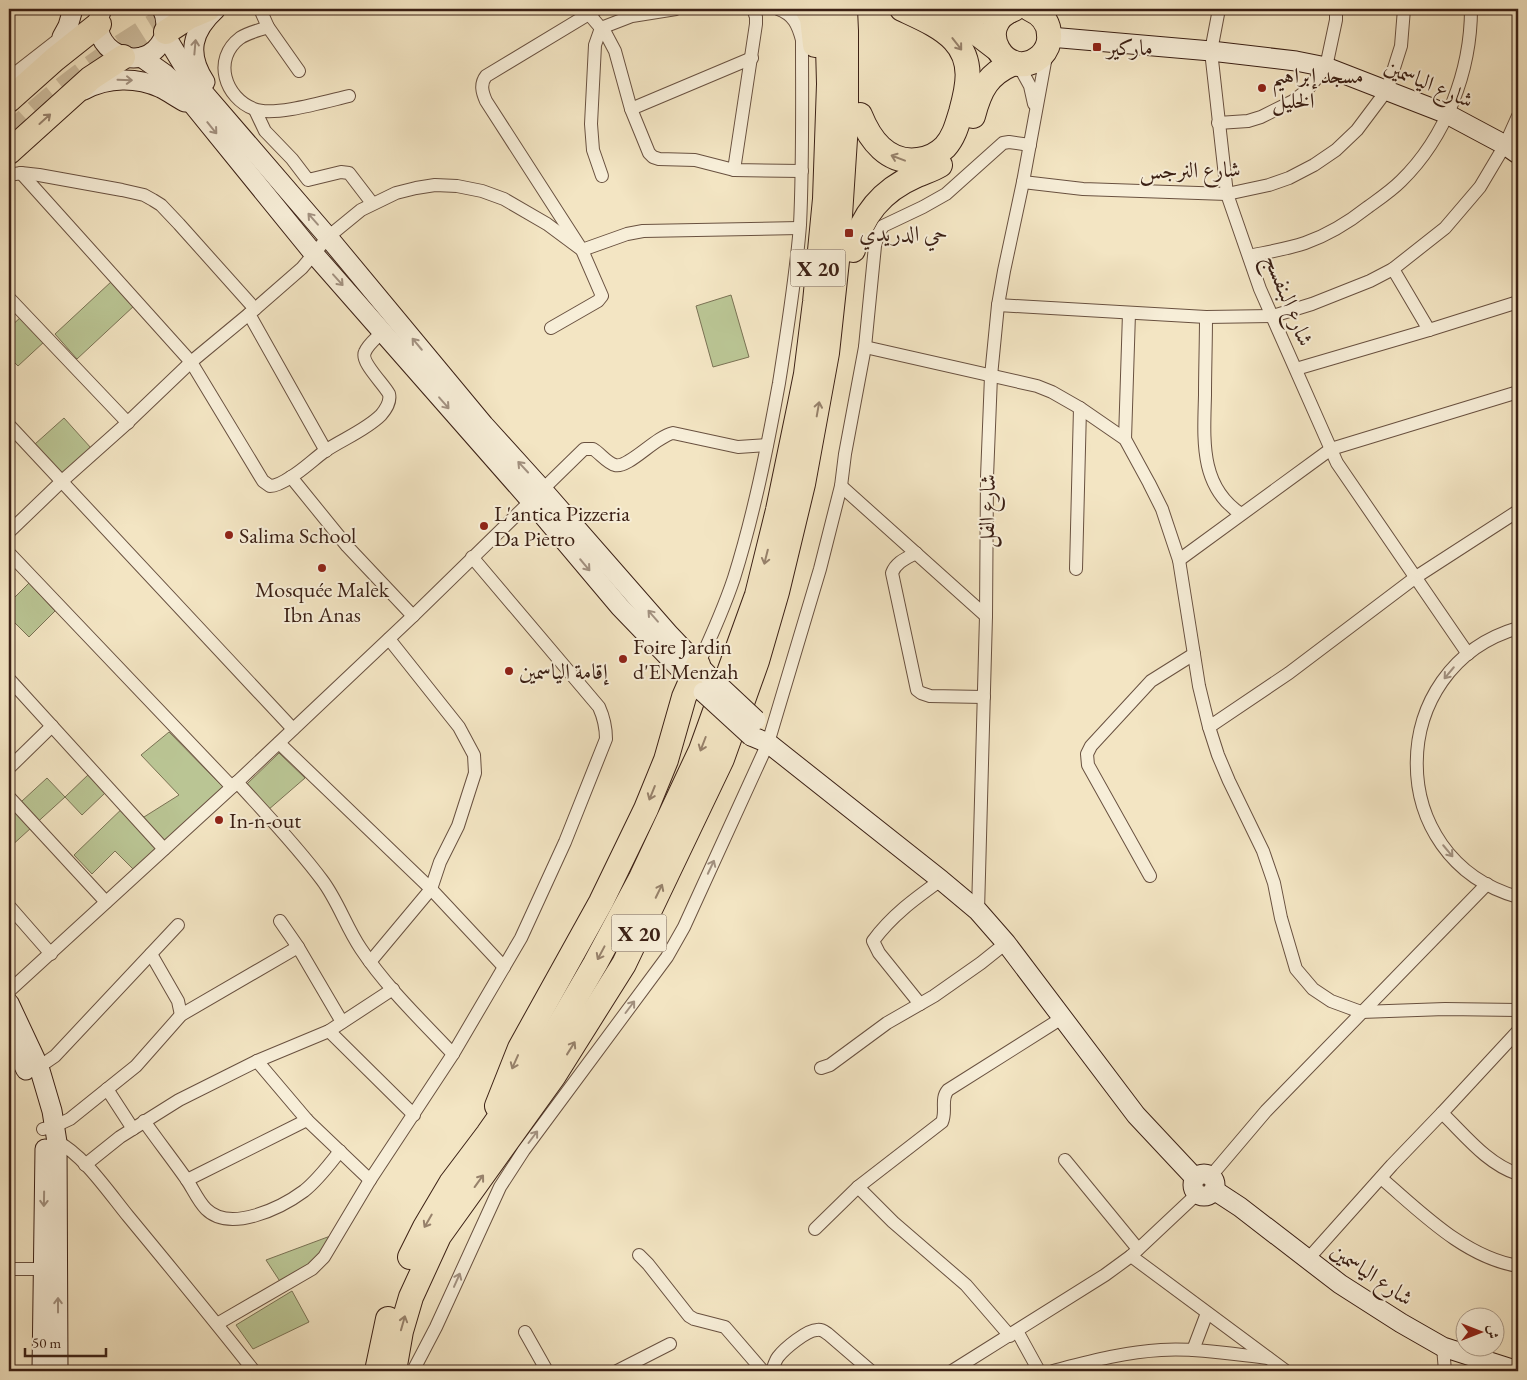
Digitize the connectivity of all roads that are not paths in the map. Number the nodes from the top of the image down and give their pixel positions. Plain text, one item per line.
1 (73, 9) edge
2 (208, 9) edge
3 (216, 9) edge
4 (260, 9) edge
5 (676, 9) edge
6 (753, 9) edge
7 (778, 9) edge
8 (807, 9) edge
9 (902, 9) edge
10 (928, 9) edge
11 (967, 9) edge
12 (1018, 9) edge
13 (1219, 9) edge
14 (1336, 9) edge
15 (1404, 9) edge
16 (1471, 9) edge
17 (592, 11) edge
18 (100, 14) edge
19 (844, 18) edge
20 (164, 25) edge
21 (268, 27) junction
22 (601, 28) junction
23 (1047, 30) edge
24 (62, 37) junction
25 (1211, 51) junction
26 (132, 57) junction
27 (752, 58) junction
28 (1010, 58) junction
29 (1326, 67) junction
30 (299, 72) dead end
31 (9, 78) edge
32 (1387, 90) junction
33 (349, 96) dead end
34 (236, 99) junction
35 (9, 100) edge
36 (64, 102) junction
37 (194, 106) junction
38 (217, 108) junction
39 (631, 109) junction
40 (255, 110) junction
41 (1035, 114) junction
42 (1447, 114) junction
43 (860, 115) junction
44 (1518, 116) edge
45 (1218, 122) junction
46 (1030, 145) junction
47 (1512, 149) edge
48 (9, 152) edge
49 (734, 170) junction
50 (802, 171) junction
51 (15, 174) edge
52 (602, 176) dead end
53 (1023, 182) junction
54 (1228, 194) junction
55 (372, 204) junction
56 (799, 228) junction
57 (328, 237) junction
58 (582, 250) junction
59 (853, 250) junction
60 (314, 254) junction
61 (1250, 256) junction
62 (1393, 269) junction
63 (9, 298) edge
64 (1518, 302) edge
65 (998, 305) junction
66 (252, 312) junction
67 (1129, 312) junction
68 (1273, 316) junction
69 (1206, 317) junction
70 (551, 328) dead end
71 (1429, 330) junction
72 (383, 331) junction
73 (865, 348) junction
74 (827, 353) junction
75 (191, 362) junction
76 (1296, 369) junction
77 (991, 376) junction
78 (1518, 392) edge
79 (1080, 408) junction
80 (128, 423) junction
81 (9, 426) edge
82 (1125, 439) junction
83 (768, 446) junction
84 (1331, 449) junction
85 (326, 451) junction
86 (291, 477) junction
87 (61, 482) junction
88 (841, 486) junction
89 (536, 495) junction
90 (780, 501) junction
91 (1518, 511) edge
92 (1241, 514) junction
93 (9, 532) edge
94 (9, 553) edge
95 (916, 553) junction
96 (472, 558) junction
97 (1179, 560) junction
98 (1076, 569) dead end
99 (1416, 578) junction
100 (413, 616) junction
101 (986, 616) junction
102 (1518, 628) edge
103 (389, 639) junction
104 (1194, 654) junction
105 (1468, 654) junction
106 (9, 679) edge
107 (700, 679) junction
108 (984, 697) junction
109 (52, 726) junction
110 (1209, 727) junction
111 (293, 729) junction
112 (279, 743) junction
113 (768, 744) junction
114 (9, 768) edge
115 (235, 785) junction
116 (9, 797) edge
117 (164, 849) junction
118 (1150, 876) dead end
119 (941, 880) junction
120 (1487, 884) junction
121 (431, 889) junction
122 (1518, 897) edge
123 (106, 902) junction
124 (9, 906) edge
125 (978, 911) junction
126 (280, 921) dead end
127 (178, 925) dead end
128 (1006, 943) junction
129 (298, 947) junction
130 (51, 954) junction
131 (150, 954) junction
132 (370, 962) junction
133 (504, 967) junction
134 (392, 990) junction
135 (9, 991) edge
136 (9, 1003) edge
137 (920, 1004) junction
138 (1518, 1010) edge
139 (1361, 1012) junction
140 (181, 1015) junction
141 (1062, 1018) junction
142 (342, 1022) junction
143 (329, 1031) junction
144 (1518, 1031) edge
145 (9, 1035) edge
146 (453, 1054) junction
147 (257, 1061) junction
148 (39, 1067) junction
149 (821, 1068) dead end
150 (107, 1089) junction
151 (1442, 1113) junction
152 (414, 1115) junction
153 (307, 1120) junction
154 (144, 1121) junction
155 (133, 1129) junction
156 (52, 1133) junction
157 (488, 1134) junction
158 (340, 1151) junction
159 (1065, 1160) dead end
160 (85, 1165) junction
161 (1518, 1174) edge
162 (1381, 1178) junction
163 (187, 1180) junction
164 (370, 1180) junction
165 (1204, 1185) junction
166 (858, 1187) junction
167 (815, 1229) dead end
168 (1134, 1252) junction
169 (639, 1254) dead end
170 (1308, 1260) junction
171 (1518, 1266) edge
172 (9, 1269) edge
173 (43, 1270) junction
174 (1207, 1313) junction
175 (218, 1324) junction
176 (525, 1332) dead end
177 (1014, 1333) junction
178 (670, 1344) dead end
179 (1443, 1347) junction
180 (1193, 1350) junction
181 (1268, 1358) junction
182 (42, 1371) edge
183 (58, 1371) edge
184 (254, 1371) edge
185 (377, 1371) edge
186 (394, 1371) edge
187 (413, 1371) edge
188 (547, 1371) edge
189 (617, 1371) edge
190 (763, 1371) edge
191 (772, 1371) edge
192 (871, 1371) edge
193 (952, 1371) edge
194 (1039, 1371) edge
195 (1052, 1371) edge
196 (1286, 1371) edge
197 (1445, 1371) edge
198 (1518, 1371) edge

1 - 24 street
2 - 20 highway
38 -> 3 street
4 - 21 street
5 - 22 street
6 - 27 street
7 - 50 street
8 - 90 highway
9 -> 43 highway
10 - 28 highway
11 - 12 highway
12 - 23 highway
12 - 28 highway
13 - 25 street, شارع البنفسج
14 - 29 street
15 - 32 street, شارع النرجس
16 - 42 street
17 - 22 street
17 - 58 street
18 - 24 street
18 - 26 street
18 - 35 highway
19 - 43 highway
19 - 74 highway, X 20
19 - 90 highway, X 20
20 - 26 street
20 - 38 street
21 - 30 street
21 - 34 street
22 - 39 street
22 - 52 street
23 - 25 street, شارع الياسمين
23 - 28 highway
23 - 41 street, شارع الفل
24 - 31 street
25 - 29 street, شارع الياسمين
25 - 45 street, شارع البنفسج
26 - 36 highway
26 - 37 street
27 - 39 street
27 - 49 street
28 - 41 street
28 - 59 highway
29 - 32 street, شارع الياسمين
29 - 45 street
32 - 42 street, شارع الياسمين
32 - 54 street, شارع النرجس
33 - 40 street
34 - 38 street
34 - 40 street
36 -> 37 street
48 -> 36 highway
37 -> 60 street
57 -> 38 street
39 - 49 street
40 - 55 street
41 - 46 street, شارع الفل
42 - 47 street, شارع الياسمين
42 - 61 street
43 - 59 highway
44 - 47 street
45 - 54 street, شارع البنفسج
46 - 53 street, شارع الفل
46 - 73 street
47 - 62 street
49 - 50 street
50 - 56 street
51 - 66 street
51 - 75 street
53 - 54 street, شارع النرجس
53 - 65 street, شارع الفل
54 - 61 street, شارع البنفسج
55 - 57 street
55 - 58 street
56 - 58 street
56 - 83 street
57 - 60 street
89 -> 57 street
58 - 70 street
59 - 74 highway
60 - 66 street
60 -> 72 street
61 - 68 street, شارع البنفسج
62 - 68 street
62 - 71 street
63 - 80 street
64 - 71 street
65 - 67 street
65 - 77 street, شارع الفل
66 - 75 street
66 - 85 street
67 - 69 street
67 - 82 street
68 - 69 street
68 - 76 street, شارع البنفسج
69 - 92 street
71 - 76 street
72 - 85 street
72 -> 89 street
73 - 77 street
73 - 88 street
186 -> 74 highway, X 20
75 - 80 street
75 - 86 street
76 - 84 street, شارع البنفسج
77 - 79 street
77 - 101 street, شارع الفل
78 - 84 street
79 - 82 street
79 - 98 street
80 - 87 street
81 - 87 street
82 - 97 street
83 - 89 street
83 - 107 street
84 - 92 street
84 - 99 street, شارع البنفسج
85 - 86 street
86 - 100 street
87 - 93 street
87 - 111 street
88 - 95 street
88 - 113 street
89 - 96 street
89 - 107 street
90 -> 157 highway, X 20
91 - 99 street
92 - 97 street
94 - 115 street
95 - 101 street
95 - 108 street
96 - 100 street
96 - 133 street
97 - 104 street
99 - 105 street, شارع البنفسج
99 - 110 street
100 - 103 street
101 - 108 street, شارع الفل
102 - 105 street
103 - 111 street
103 - 121 street
104 - 110 street
104 - 118 street
105 -> 120 street
106 - 109 street
107 - 113 street, bridge
107 -> 157 highway
108 - 125 street, شارع الفل
109 - 114 street
109 - 117 street
110 - 139 street
111 - 112 street
112 - 115 street
112 - 121 street
113 - 119 street, شارع الياسمين
187 -> 113 street
115 - 117 street
115 - 132 street
116 - 123 street
117 - 123 street
119 - 125 street, شارع الياسمين
119 - 137 street
120 - 122 street
120 - 139 street
121 - 132 street
121 - 133 street
123 - 130 street
124 - 130 street
125 - 128 street, شارع الياسمين
126 - 129 street
127 - 131 street
128 - 137 street
128 - 141 street, شارع الياسمين
129 - 140 street
129 - 142 street
130 - 135 street
131 - 140 street
131 - 148 street
132 - 134 street
133 - 146 street
134 - 142 street
134 - 146 street
136 - 148 street
137 - 149 street
138 - 139 street
139 - 165 street
140 - 150 street
141 - 165 street, شارع الياسمين
141 - 166 street
142 - 143 street
143 - 147 street
143 - 152 street
144 - 151 street
145 - 156 street
146 - 152 street
147 - 153 street
147 - 154 street
148 - 156 street
150 - 155 street
150 - 156 street
151 - 161 street
151 - 162 street
152 - 164 street
153 - 158 street
153 - 163 street
154 - 155 street
154 - 163 street
155 - 160 street
156 - 160 street
156 -> 173 street
183 -> 156 street
157 -> 185 highway, X 20
158 - 163 street
158 - 164 street
159 - 168 street
160 - 175 street
162 - 170 street
162 - 171 street
164 - 175 street
165 - 168 street
165 - 170 street, شارع الياسمين
166 - 167 street
166 - 177 street
168 - 174 street
168 - 177 street
169 - 190 street
170 - 179 street, شارع الياسمين
172 - 173 street
173 - 182 street
174 - 180 street
174 - 181 street
175 - 184 street
176 - 188 street
177 - 193 street
177 - 194 street
178 - 189 street
179 - 197 street
179 - 198 street, شارع الياسمين
180 - 181 street
180 - 195 street
181 - 196 street
191 - 192 street

